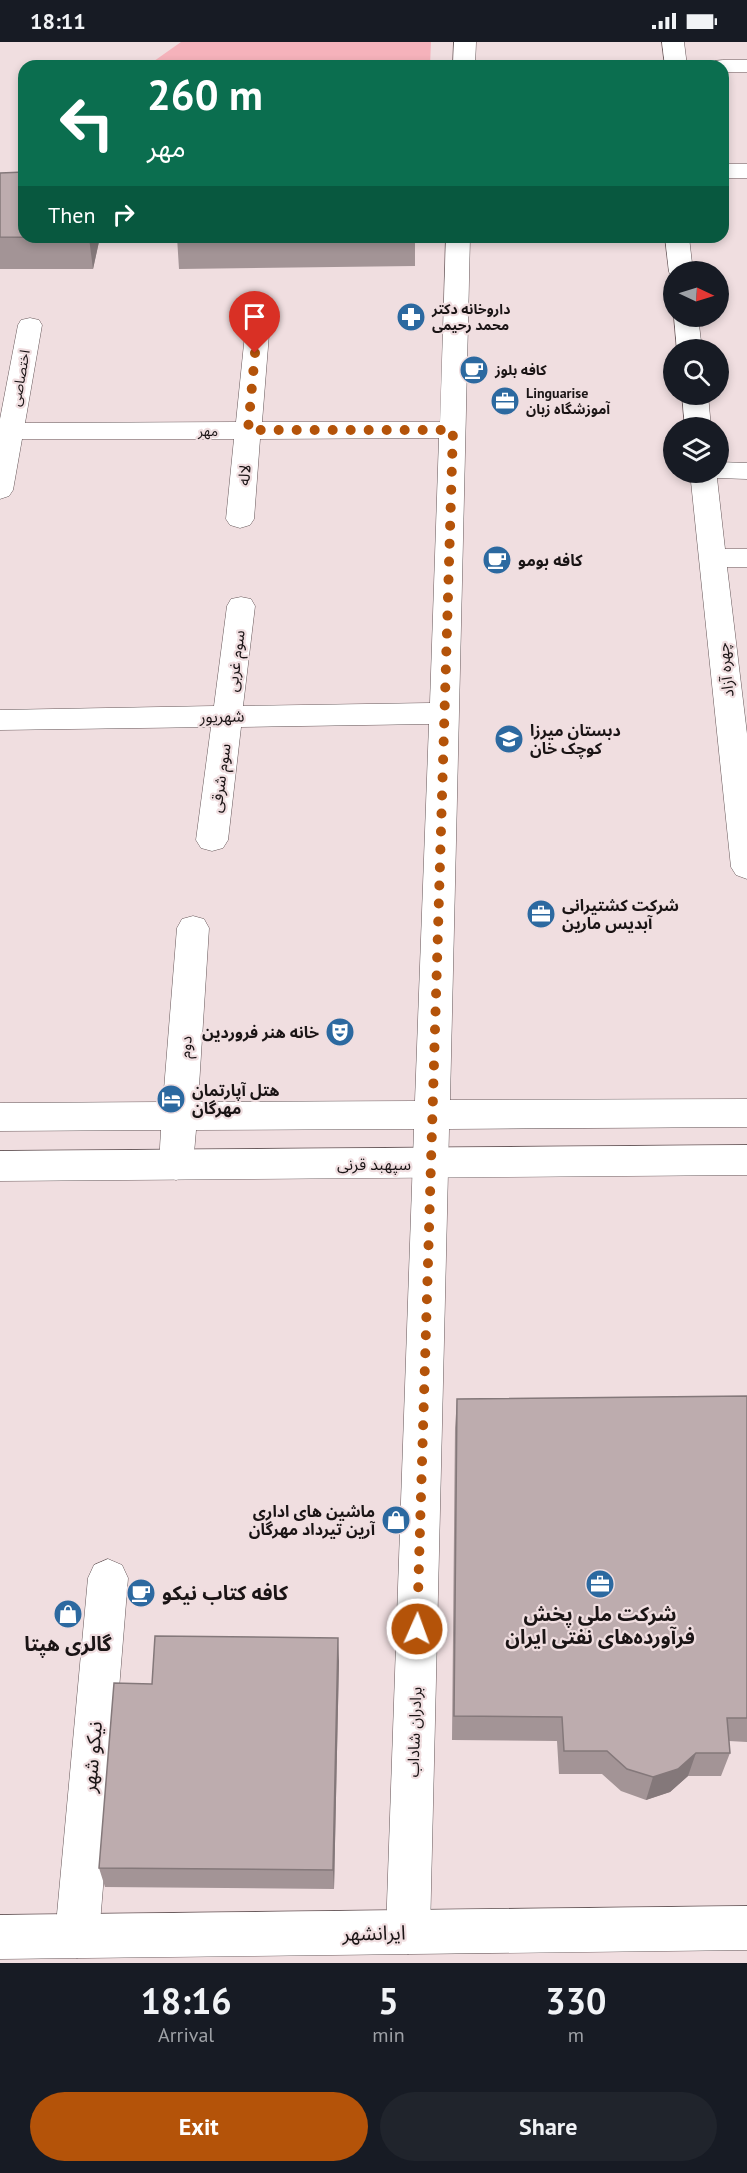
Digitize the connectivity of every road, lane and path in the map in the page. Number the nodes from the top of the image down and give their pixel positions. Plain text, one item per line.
1 (465, 42) edge
2 (674, 42) edge
3 (464, 60) edge
4 (676, 60) edge
5 (729, 66) edge
6 (747, 66) edge
7 (729, 171) edge
8 (747, 171) edge
9 (458, 243) edge
10 (678, 243) edge
11 (680, 261) edge
12 (30, 325) dead end
13 (257, 334) dead end
14 (248, 430) junction
15 (453, 430) junction
16 (5, 431) edge
17 (729, 470) edge
18 (747, 471) edge
19 (704, 483) edge
20 (0, 490) edge
21 (240, 519) dead end
22 (712, 558) junction
23 (747, 558) edge
24 (241, 606) dead end
25 (736, 665) edge
26 (444, 713) junction
27 (228, 716) junction
28 (0, 720) edge
29 (741, 766) edge
30 (212, 840) dead end
31 (747, 867) edge
32 (193, 928) dead end
33 (432, 1113) junction
34 (747, 1113) edge
35 (180, 1115) junction
36 (0, 1117) edge
37 (747, 1160) edge
38 (431, 1164) junction
39 (176, 1165) junction
40 (0, 1166) edge
41 (108, 1578) dead end
42 (747, 1928) edge
43 (408, 1932) junction
44 (77, 1936) junction
45 (0, 1937) edge

1 - 3 street
2 - 4 street
5 - 6 street
7 - 8 street
9 - 15 street, برادران شاداب
10 - 11 street
12 - 16 street, اختصاصی
13 - 14 street, لاله
14 - 15 street, مهر
14 - 16 street, مهر
14 - 21 street, لاله
15 - 26 street, برادران شاداب
16 - 20 street, اختصاصی
17 - 18 street
19 - 22 street, چهره آزاد
22 - 23 street
22 - 25 street, چهره آزاد
24 - 27 street, سوم غربی
25 - 29 street, چهره آزاد
26 - 27 street, شهریور
26 - 33 street, برادران شاداب
27 - 28 street, شهریور
27 - 30 street, سوم شرقی
29 - 31 street, چهره آزاد
32 - 35 street, دوم
33 - 34 street
33 - 35 street
33 - 38 street, برادران شاداب
35 - 36 street
35 - 39 street, دوم
37 - 38 street, سپهبد قرنی
38 - 39 street, سپهبد قرنی
38 - 43 street, برادران شاداب
39 - 40 street, سپهبد قرنی
41 - 44 street, نیکو شهر
42 - 43 street, ایرانشهر
43 - 44 street, ایرانشهر
44 - 45 street, ایرانشهر

